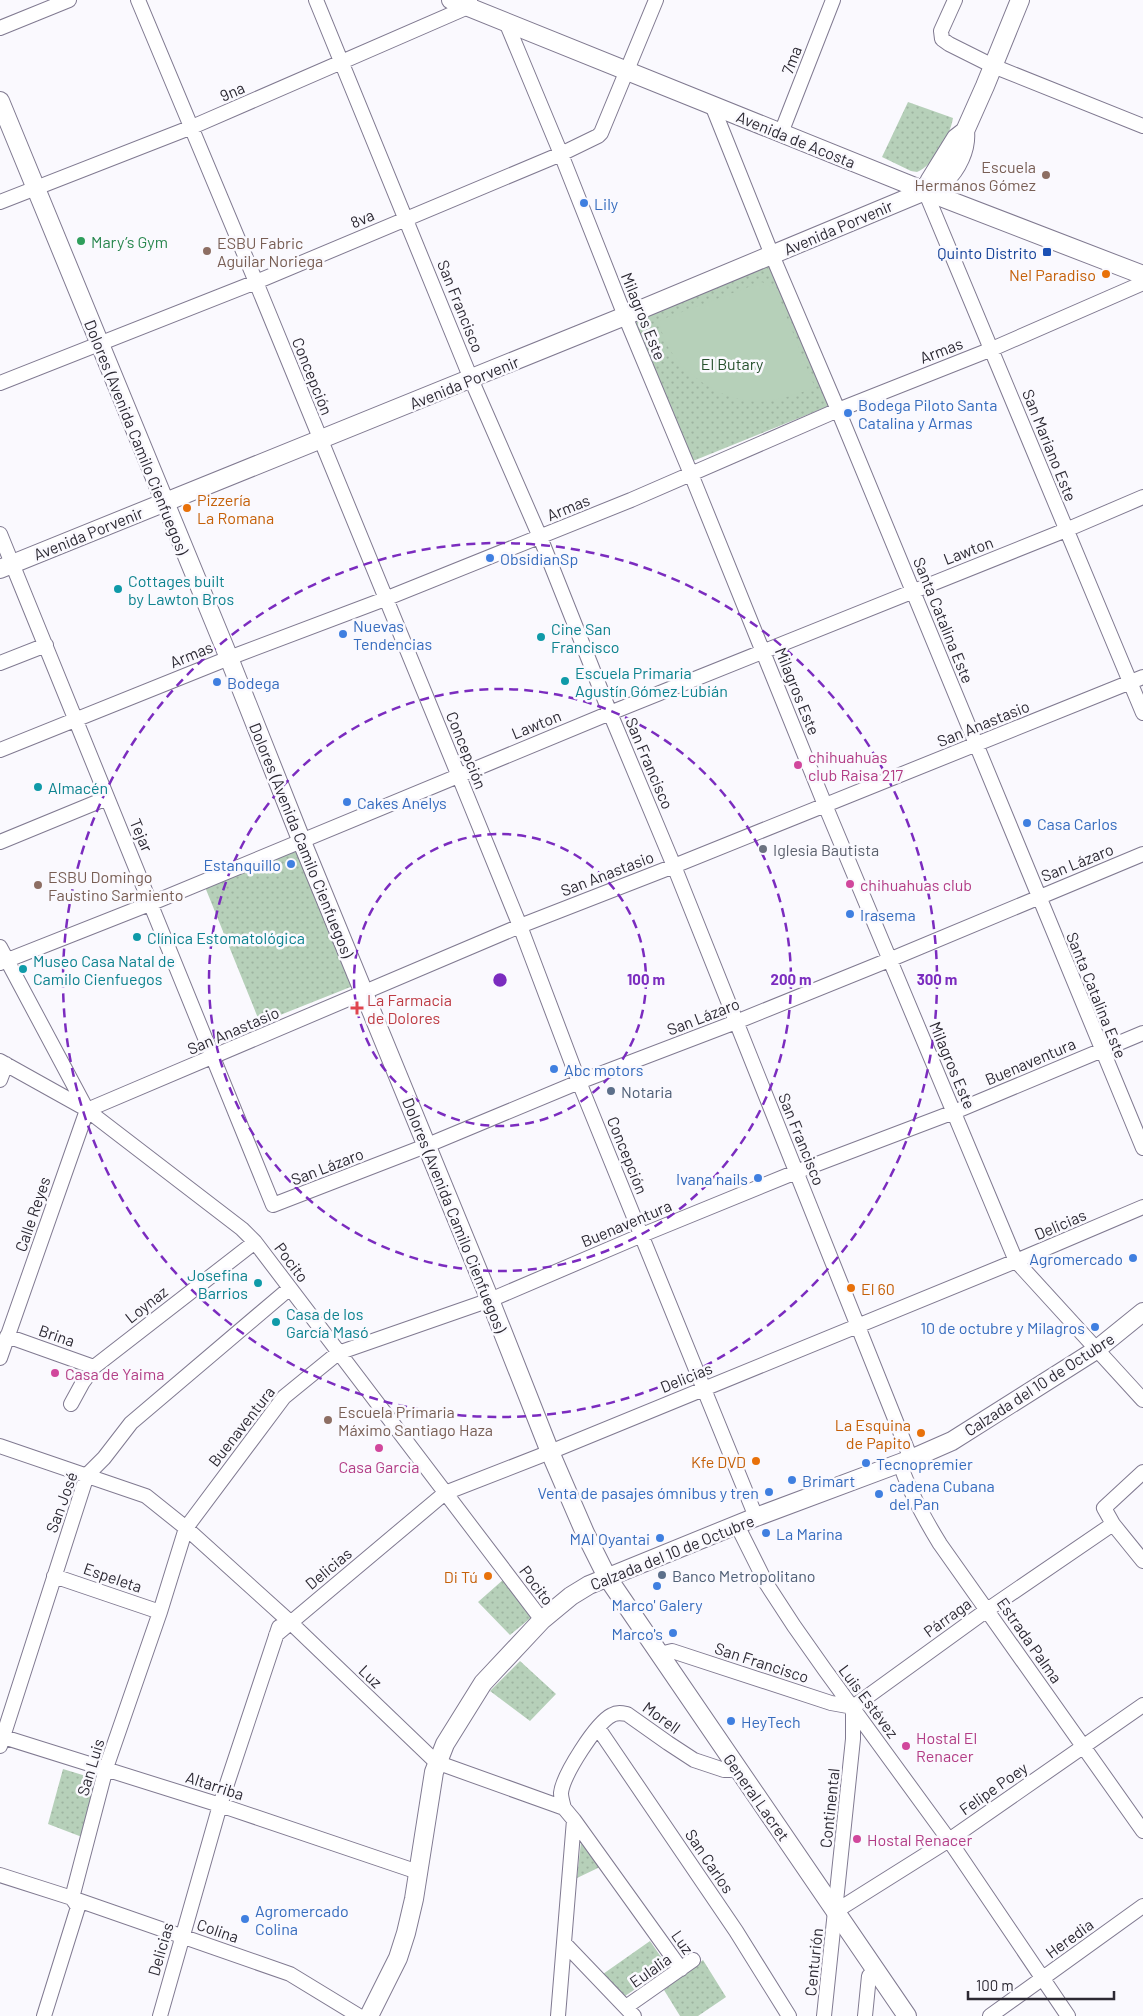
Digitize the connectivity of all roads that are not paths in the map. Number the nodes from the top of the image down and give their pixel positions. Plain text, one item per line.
1 (69, 0) edge
2 (138, 0) edge
3 (316, 0) edge
4 (451, 0) edge
5 (656, 0) edge
6 (833, 0) edge
7 (955, 0) edge
8 (1020, 0) edge
9 (469, 3) edge
10 (506, 22) junction
11 (0, 28) edge
12 (342, 63) junction
13 (994, 66) junction
14 (628, 71) junction
15 (0, 101) edge
16 (712, 105) junction
17 (1143, 126) edge
18 (192, 127) junction
19 (781, 133) junction
20 (561, 154) junction
21 (36, 187) junction
22 (926, 191) junction
23 (0, 202) edge
24 (407, 218) junction
25 (772, 255) junction
26 (1143, 275) edge
27 (256, 282) junction
28 (1143, 283) edge
29 (625, 316) junction
30 (100, 344) junction
31 (992, 349) junction
32 (471, 379) junction
33 (0, 383) edge
34 (838, 410) junction
35 (319, 439) junction
36 (691, 474) junction
37 (1143, 497) edge
38 (164, 501) junction
39 (1066, 530) junction
40 (0, 534) edge
41 (540, 537) junction
42 (6, 566) edge
43 (913, 590) junction
44 (385, 599) junction
45 (46, 644) junction
46 (763, 651) junction
47 (229, 658) junction
48 (0, 663) edge
49 (1137, 679) edge
50 (610, 713) junction
51 (1143, 713) edge
52 (76, 719) junction
53 (975, 744) junction
54 (0, 750) edge
55 (458, 774) junction
56 (107, 798) junction
57 (825, 806) junction
58 (0, 842) edge
59 (302, 842) junction
60 (1143, 854) edge
61 (674, 866) junction
62 (1038, 898) junction
63 (152, 903) junction
64 (520, 926) junction
65 (0, 947) edge
66 (889, 960) junction
67 (3, 962) edge
68 (364, 993) junction
69 (736, 1022) junction
70 (1143, 1033) edge
71 (1101, 1050) junction
72 (213, 1057) junction
73 (3, 1063) edge
74 (0, 1080) edge
75 (579, 1082) junction
76 (87, 1110) junction
77 (954, 1112) junction
78 (427, 1146) junction
79 (1143, 1148) edge
80 (796, 1172) junction
81 (273, 1205) joint
82 (1143, 1207) edge
83 (642, 1235) junction
84 (254, 1242) junction
85 (1016, 1261) junction
86 (290, 1288) junction
87 (490, 1300) junction
88 (1143, 1312) edge
89 (858, 1326) junction
90 (7, 1336) junction
91 (1096, 1350) junction
92 (338, 1352) junction
93 (0, 1358) edge
94 (94, 1367) junction
95 (702, 1389) junction
96 (1143, 1400) edge
97 (71, 1404) dead end
98 (0, 1446) edge
99 (550, 1452) junction
100 (906, 1461) junction
101 (1143, 1472) edge
102 (87, 1475) junction
103 (445, 1493) junction
104 (756, 1517) junction
105 (1113, 1524) junction
106 (738, 1525) junction
107 (186, 1528) junction
108 (1143, 1561) edge
109 (54, 1576) junction
110 (607, 1577) junction
111 (987, 1610) junction
112 (160, 1612) junction
113 (287, 1619) junction
114 (542, 1620) junction
115 (660, 1654) junction
116 (1143, 1705) edge
117 (853, 1708) junction
118 (598, 1728) junction
119 (1, 1740) edge
120 (1083, 1746) junction
121 (436, 1762) junction
122 (737, 1767) junction
123 (106, 1768) junction
124 (220, 1805) junction
125 (564, 1808) junction
126 (574, 1820) junction
127 (1143, 1831) edge
128 (949, 1840) junction
129 (418, 1872) junction
130 (0, 1875) edge
131 (72, 1898) junction
132 (1143, 1906) edge
133 (836, 1911) junction
134 (182, 1936) junction
135 (565, 1944) junction
136 (693, 1960) dead end
137 (681, 1969) junction
138 (876, 1971) junction
139 (1042, 1980) junction
140 (630, 2012) edge
141 (44, 2016) edge
142 (160, 2016) edge
143 (359, 2016) edge
144 (369, 2016) edge
145 (558, 2016) edge
146 (789, 2016) edge
147 (824, 2016) edge
148 (865, 2016) edge
149 (907, 2016) edge
150 (990, 2016) edge
151 (1068, 2016) edge

1 - 11 street
2 - 18 street, Concepción
3 - 12 street, San Francisco
4 - 9 main road, Avenida de Acosta
5 - 14 street, 8va
6 - 19 street, 7ma
7 - 13 street
8 - 13 main road, Avenida Porvenir
9 - 10 main road, Avenida de Acosta
9 - 12 street, 9na
10 - 14 main road, Avenida de Acosta
10 - 20 street, Milagros Este
12 - 18 street, 9na
12 - 24 street, San Francisco
13 - 17 street
13 - 22 main road, Avenida Porvenir
14 - 16 main road, Avenida de Acosta
14 - 20 street, 8va
15 - 21 main road, Dolores (Avenida Camilo Cienfuegos)
16 - 19 main road, Avenida de Acosta
16 - 25 street, Santa Catalina Este
18 - 21 street, 9na
18 - 27 street, Concepción
19 - 22 main road, Avenida de Acosta
20 - 24 street, 8va
20 - 29 street, Milagros Este
21 - 23 street, 9na
21 - 30 main road, Dolores (Avenida Camilo Cienfuegos)
22 - 25 main road, Avenida Porvenir
22 - 26 main road, Avenida de Acosta
22 - 31 street, San Mariano Este
24 - 27 street, 8va
24 - 32 street, San Francisco
25 - 29 main road, Avenida Porvenir
25 - 34 street, Santa Catalina Este
27 - 30 street, 8va
27 - 35 street, Concepción
28 - 31 street, Armas
29 - 32 main road, Avenida Porvenir
29 - 36 street, Milagros Este
30 - 33 street, 8va
30 - 38 main road, Dolores (Avenida Camilo Cienfuegos)
31 - 34 street, Armas
31 - 39 street, San Mariano Este
32 - 35 main road, Avenida Porvenir
32 - 41 street, San Francisco
34 - 36 street, Armas
34 - 43 street, Santa Catalina Este
35 - 38 main road, Avenida Porvenir
35 - 44 street, Concepción
36 - 41 street, Armas
36 - 46 street, Milagros Este
37 - 39 street, Lawton
38 - 42 main road, Avenida Porvenir
38 - 47 main road, Dolores (Avenida Camilo Cienfuegos)
39 - 43 street, Lawton
39 - 49 street, San Mariano Este
40 - 42 street, Tejar
41 - 44 street, Armas
41 - 50 street, San Francisco
42 - 45 street, Tejar
43 - 46 street, Lawton
43 - 53 street, Santa Catalina Este
44 - 47 street, Armas
44 - 55 street, Concepción
45 - 48 street
45 - 52 street, Tejar
46 - 50 street, Lawton
46 - 57 street, Milagros Este
47 - 52 street, Armas
47 - 59 main road, Dolores (Avenida Camilo Cienfuegos)
49 - 51 street, San Mariano Este
49 - 53 street, San Anastasio
50 - 55 street, Lawton
50 - 61 street, San Francisco
52 - 54 street, Armas
52 - 56 street, Tejar
53 - 57 street, San Anastasio
53 - 62 street, Santa Catalina Este
55 - 59 street, Lawton
55 - 64 street, Concepción
56 - 58 street
56 - 63 street, Tejar
57 - 61 street, San Anastasio
57 - 66 street, Milagros Este
59 - 63 street, Lawton
59 - 68 main road, Dolores (Avenida Camilo Cienfuegos)
60 - 62 street, San Lázaro
61 - 64 street, San Anastasio
61 - 69 street, San Francisco
62 - 66 street, San Lázaro
62 - 71 street, Santa Catalina Este
63 - 67 street, Lawton
63 - 72 street, Tejar
64 - 68 street, San Anastasio
64 - 75 street, Concepción
65 - 67 street, Pocito
66 - 69 street, San Lázaro
66 - 77 street, Milagros Este
67 - 76 street, Pocito
68 - 72 street, San Anastasio
68 - 78 main road, Dolores (Avenida Camilo Cienfuegos)
69 - 75 street, San Lázaro
69 - 80 street, San Francisco
70 - 71 street, Buenaventura
71 - 77 street, Buenaventura
71 - 79 street, Santa Catalina Este
72 - 76 street, San Anastasio
72 - 81 street, Tejar
73 - 74 street
73 - 76 street
75 - 78 street, San Lázaro
75 - 83 street, Concepción
76 - 84 street, Pocito
76 - 90 street, Calle Reyes
77 - 80 street, Buenaventura
77 - 85 street, Milagros Este
78 - 81 street, San Lázaro
78 - 87 main road, Dolores (Avenida Camilo Cienfuegos)
80 - 83 street, Buenaventura
80 - 89 street, San Francisco
82 - 85 street, Delicias
83 - 87 street, Buenaventura
83 - 95 street, Concepción
84 - 86 street, Pocito
84 - 94 street, Loynaz
85 - 89 street, Delicias
85 - 91 street, Milagros Este
86 - 92 street, Pocito
86 - 102 street, San José
87 - 92 street, Buenaventura
87 - 99 main road, Dolores (Avenida Camilo Cienfuegos)
88 - 91 main road, Calzada del 10 de Octubre
89 - 95 street, Delicias
89 - 100 street, San Francisco
90 - 93 street, Calle Reyes
90 - 94 street, Brina
91 - 96 street, Milagros Este
91 - 100 main road, Calzada del 10 de Octubre
92 - 103 street, Pocito
92 - 107 street, Buenaventura
94 - 97 street, Loynaz
95 - 99 street, Delicias
95 - 104 street, Concepción
98 - 102 street, Luz
99 - 103 street, Delicias
99 - 110 main road, Dolores (Avenida Camilo Cienfuegos)
100 - 104 main road, Calzada del 10 de Octubre
100 - 111 street, Estrada Palma
101 - 105 street
102 - 107 street, Luz
102 - 109 street, San José
103 - 113 street, Delicias
103 - 114 street, Pocito
104 - 106 main road, Calzada del 10 de Octubre
105 - 108 street
105 - 111 street, Párraga
106 - 110 main road, Calzada del 10 de Octubre
106 - 117 street, Luis Estévez
107 - 112 street, San Luis
107 - 113 street, Luz
109 - 112 street, Espeleta
109 - 119 street, San José
110 - 114 main road, Calzada del 10 de Octubre
110 - 115 main road, General Lacret
111 - 117 street, Párraga
111 - 120 street, Estrada Palma
112 - 123 street, San Luis
113 - 121 street, Luz
113 - 124 street, Delicias
114 - 121 main road, Calzada del 10 de Octubre
115 - 117 street, San Francisco
115 - 122 main road, General Lacret
116 - 120 street, Felipe Poey
117 - 128 street, Luis Estévez
117 - 133 street, Continental
118 - 122 street, Morell
118 - 125 street, Morell
118 - 146 street, San Carlos
119 - 123 street, Altarriba
120 - 127 street, Estrada Palma
120 - 128 street, Felipe Poey
121 - 125 street, Luz
121 - 129 main road, Calzada del 10 de Octubre
122 - 133 main road, General Lacret
123 - 124 street, Altarriba
123 - 131 street, San Luis
124 - 129 street, Altarriba
124 - 134 street, Delicias
125 - 126 street, Luz
126 - 135 street
126 - 137 street, Luz
128 - 133 street, Felipe Poey
128 - 139 street, Luis Estévez
129 - 144 main road, Calzada del 10 de Octubre
130 - 131 street, Colina
131 - 134 street, Colina
131 - 141 street, San Luis
132 - 139 street, Heredia
133 - 138 main road, General Lacret
133 - 147 street, Centurión
134 - 142 street, Delicias
134 - 143 street, Colina
135 - 140 street
135 - 145 street
136 - 137 street, Eulalia
137 - 140 street, Eulalia
138 - 148 street
138 - 149 main road, General Lacret
139 - 150 street, Heredia
139 - 151 street, Luis Estévez

